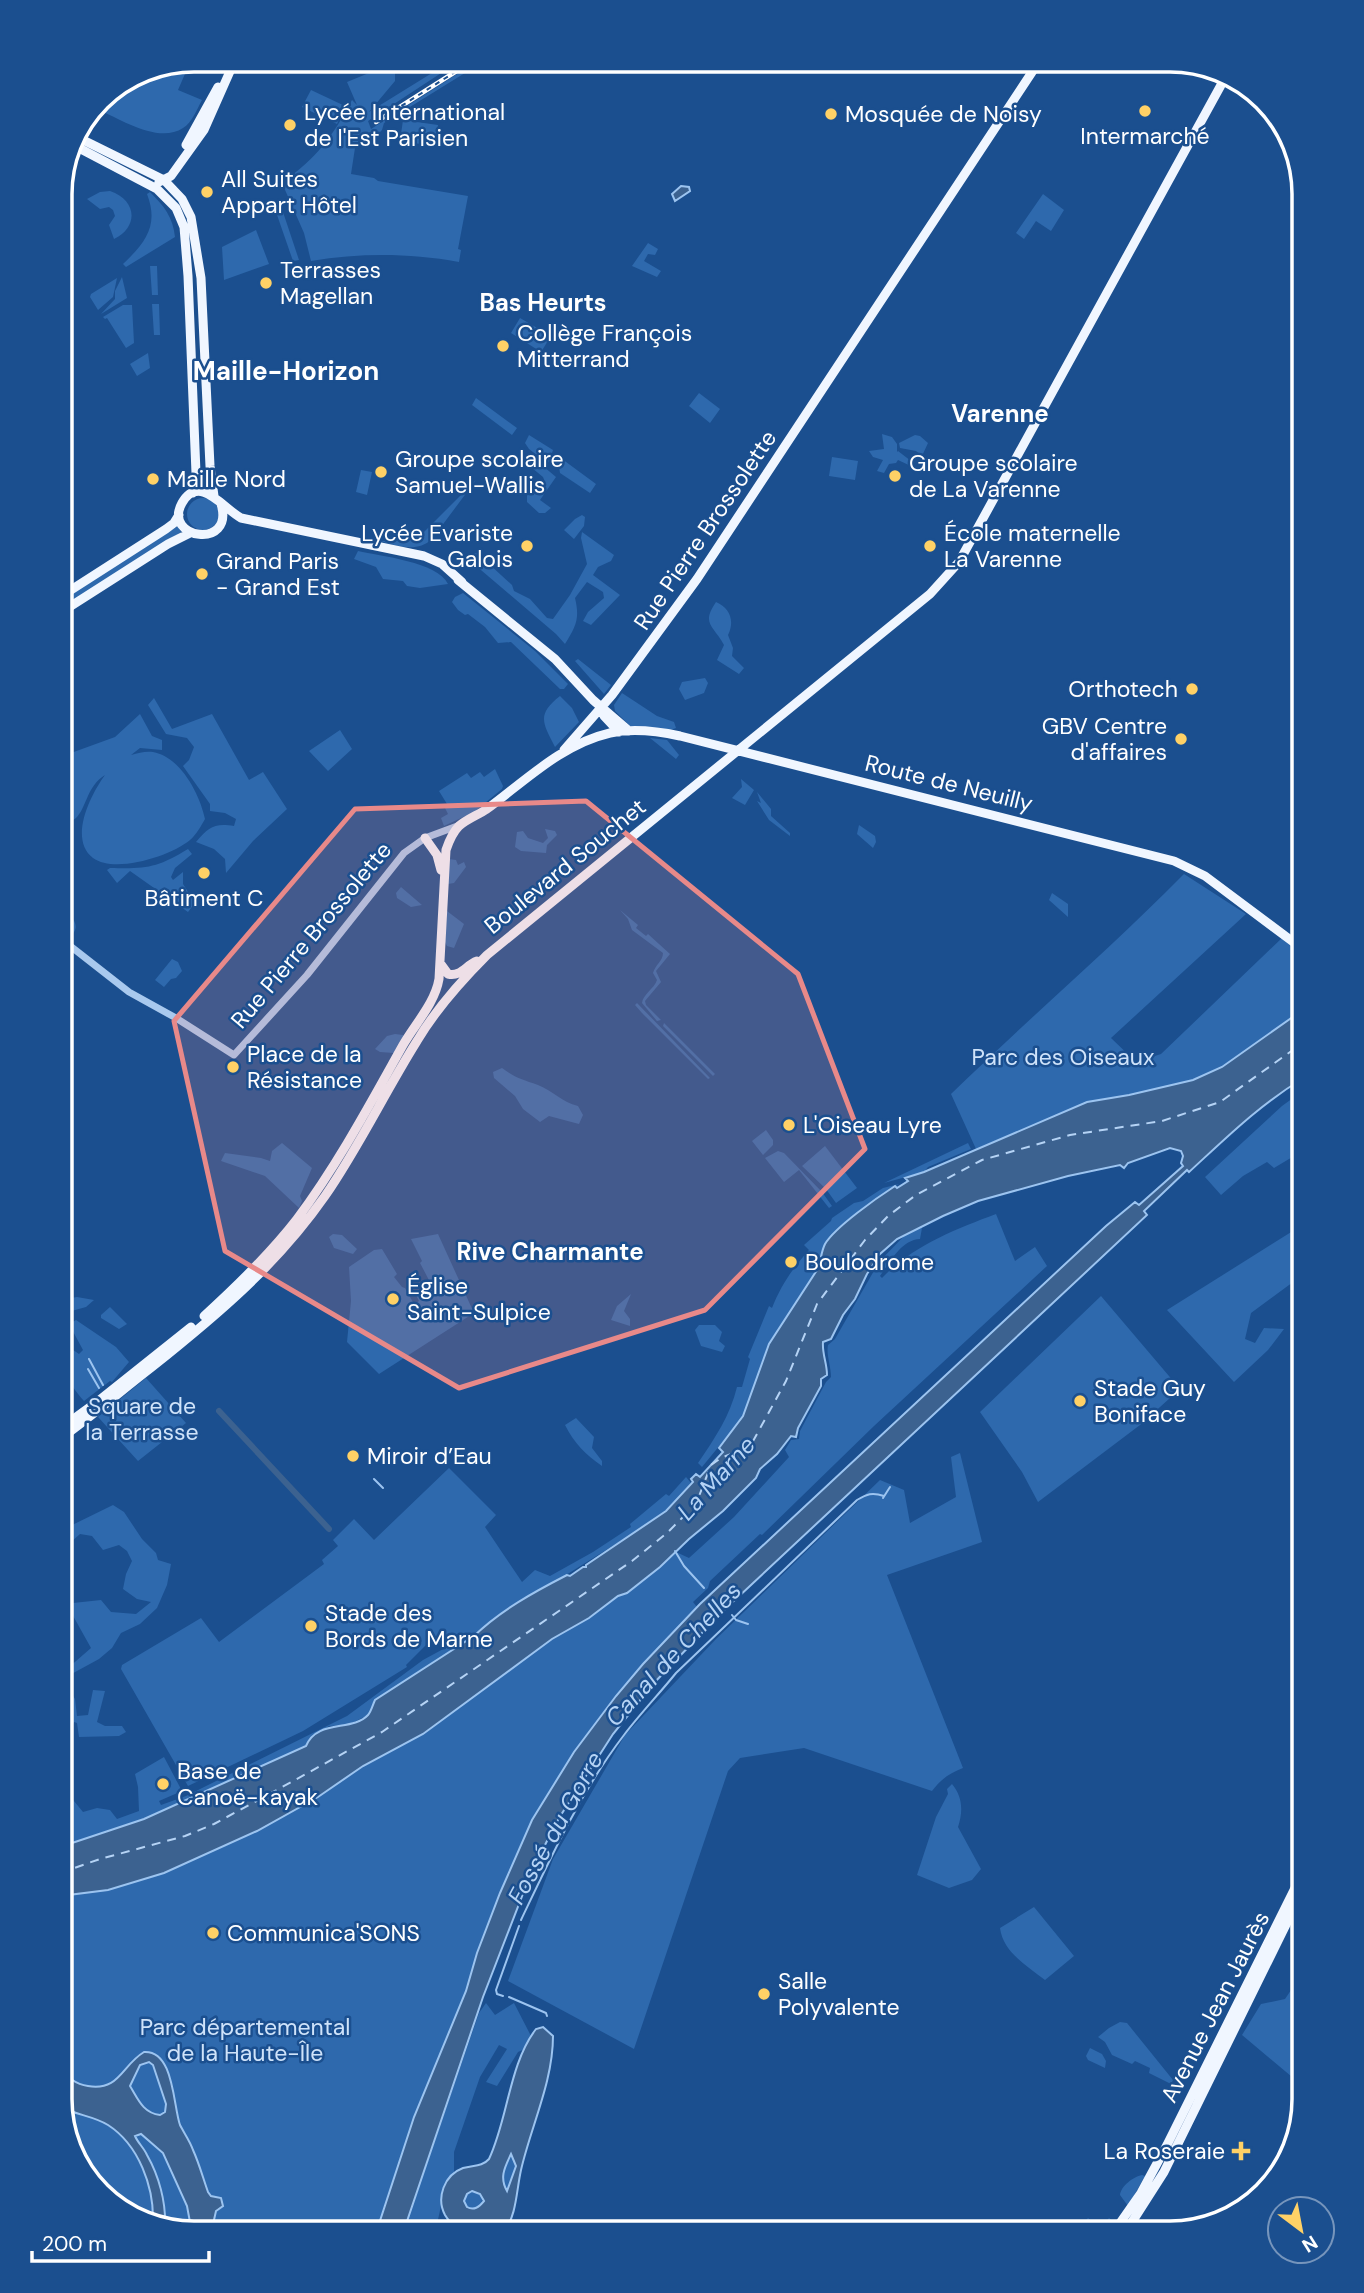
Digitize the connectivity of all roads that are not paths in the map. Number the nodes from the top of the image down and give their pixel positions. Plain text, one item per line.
1 (226, 72) edge
2 (1032, 72) edge
3 (1222, 83) edge
4 (213, 100) junction
5 (82, 144) edge
6 (82, 144) edge
7 (171, 171) junction
8 (160, 178) junction
9 (166, 196) junction
10 (199, 263) junction
11 (193, 493) junction
12 (214, 496) junction
13 (221, 504) junction
14 (179, 515) junction
15 (241, 518) junction
16 (221, 524) junction
17 (190, 533) junction
18 (72, 589) edge
19 (72, 605) edge
20 (601, 708) junction
21 (624, 731) junction
22 (738, 749) junction
23 (561, 753) junction
24 (460, 825) junction
25 (425, 838) junction
26 (443, 891) junction
27 (1292, 941) edge
28 (72, 947) edge
29 (485, 957) junction
30 (440, 963) junction
31 (72, 1423) edge
32 (72, 1426) edge
33 (1292, 1903) edge
34 (1292, 1906) edge
35 (1290, 1909) junction
36 (1122, 2221) edge
37 (1133, 2221) edge

1 - 4 main road
2 - 20 main road, Rue Pierre Brossolette
3 - 22 main road, Boulevard Souchet
4 - 7 main road
4 - 7 main road
5 - 8 main road
6 - 9 main road
7 - 8 main road
7 - 10 main road
8 - 9 main road
8 - 10 main road
9 - 11 main road
10 - 12 main road
11 - 12 main road
11 - 14 main road
12 - 13 main road
13 - 15 main road
13 - 16 main road
14 - 17 main road
14 - 18 main road
15 - 16 main road
15 - 20 main road
16 - 17 main road
17 - 19 main road
20 - 21 main road
20 - 23 main road, Rue Pierre Brossolette
21 - 22 main road, Route de Neuilly
21 - 23 main road, Route de Neuilly
22 - 27 main road, Route de Neuilly
22 - 29 main road, Boulevard Souchet
23 - 24 main road, Rue Pierre Brossolette
24 - 25 street, Rue Pierre Brossolette
24 - 26 main road
25 - 26 main road
25 - 28 street, Rue Pierre Brossolette
26 - 30 main road
29 - 30 main road
29 - 32 main road, Boulevard Souchet
30 - 31 main road
33 - 35 main road
34 - 35 main road
35 - 36 main road, Avenue Jean Jaurès
35 - 37 main road, Avenue Jean Jaurès

